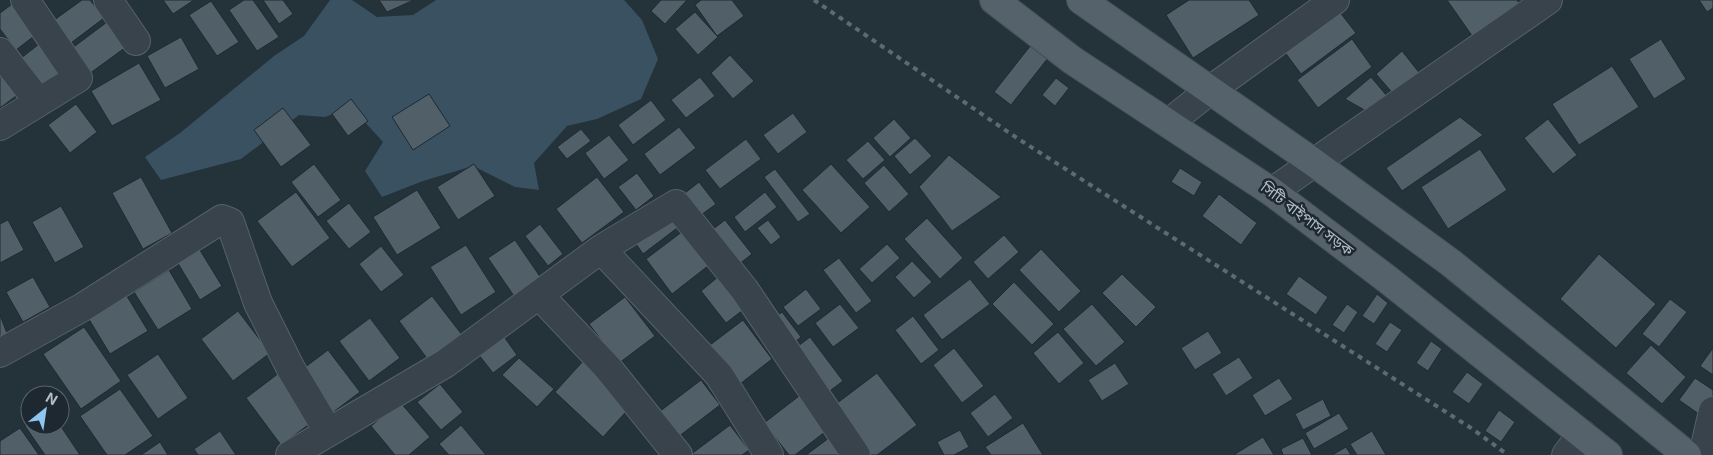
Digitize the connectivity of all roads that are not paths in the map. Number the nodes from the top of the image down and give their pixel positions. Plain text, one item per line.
1 (24, 0) edge
2 (108, 0) edge
3 (994, 0) edge
4 (1336, 0) edge
5 (1548, 0) edge
6 (1091, 2) edge
7 (136, 41) dead end
8 (0, 52) edge
9 (1210, 91) junction
10 (38, 102) junction
11 (1170, 122) junction
12 (0, 126) edge
13 (1313, 162) junction
14 (1272, 192) junction
15 (601, 249) junction
16 (539, 294) junction
17 (0, 353) edge
18 (1713, 411) edge
19 (328, 431) junction
20 (1574, 445) edge
21 (290, 455) edge
22 (678, 455) edge
23 (769, 455) edge
24 (856, 455) edge
25 (1608, 455) edge
26 (1686, 455) edge
27 (1703, 455) edge

1 - 10 street
2 - 7 street
3 - 11 main road, সিটি বাইপাস সড়ক
4 - 9 street
5 - 13 street
6 - 9 main road
8 - 10 street
9 - 11 street
9 - 13 main road
10 - 12 street
11 - 14 main road, সিটি বাইপাস সড়ক
13 - 14 street
13 - 26 main road
14 - 20 main road, সিটি বাইপাস সড়ক
15 - 16 street
15 - 23 street
15 - 24 street
16 - 19 street
16 - 22 street
17 - 19 street
18 - 27 street
19 - 21 street
20 - 25 main road, সিটি বাইপাস সড়ক

